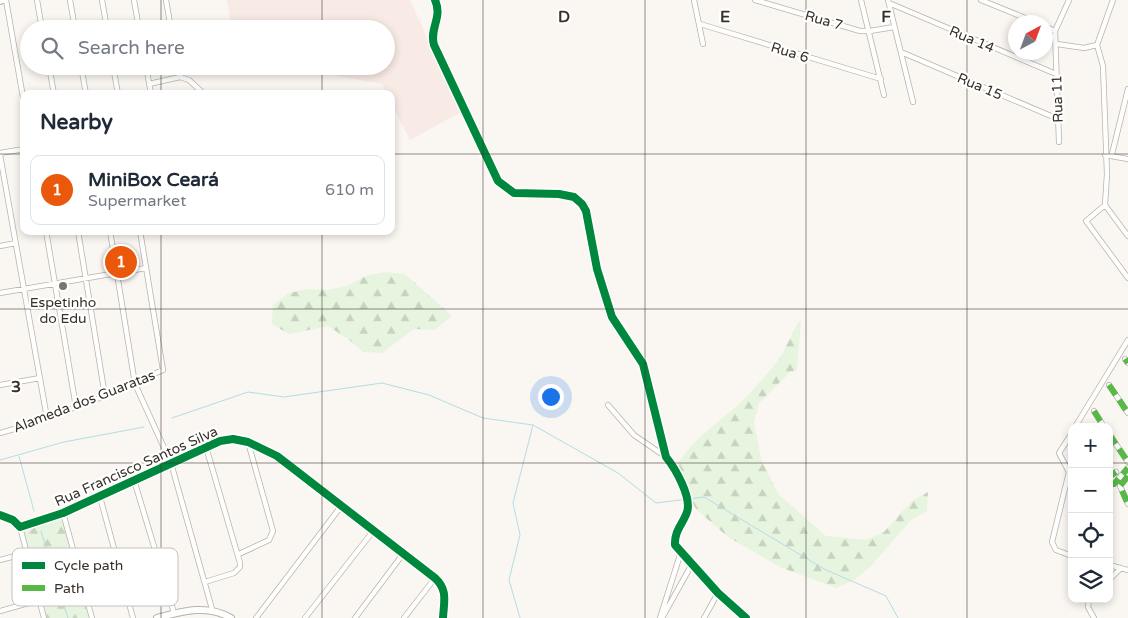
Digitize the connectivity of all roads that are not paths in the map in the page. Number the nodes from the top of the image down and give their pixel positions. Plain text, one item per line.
1 (3, 0) edge
2 (37, 0) edge
3 (70, 0) edge
4 (102, 0) edge
5 (134, 0) edge
6 (166, 0) edge
7 (435, 0) edge
8 (694, 0) edge
9 (755, 0) edge
10 (861, 0) edge
11 (981, 0) edge
12 (1069, 0) edge
13 (1113, 0) edge
14 (888, 2) edge
15 (1018, 15) edge
16 (40, 20) edge
17 (73, 20) edge
18 (105, 20) edge
19 (137, 20) edge
20 (169, 20) edge
21 (700, 24) junction
22 (894, 27) junction
23 (870, 31) junction
24 (1055, 31) joint
25 (703, 44) dead end
26 (1057, 44) junction
27 (1097, 45) junction
28 (901, 52) junction
29 (1056, 74) junction
30 (51, 75) edge
31 (83, 75) edge
32 (115, 75) edge
33 (148, 75) edge
34 (180, 77) joint
35 (881, 79) junction
36 (149, 84) junction
37 (1128, 89) edge
38 (21, 90) edge
39 (53, 90) edge
40 (85, 90) edge
41 (117, 90) edge
42 (150, 90) edge
43 (200, 90) edge
44 (884, 95) dead end
45 (913, 102) dead end
46 (1058, 119) junction
47 (1117, 128) junction
48 (1106, 129) junction
49 (1059, 142) dead end
50 (20, 150) edge
51 (0, 154) edge
52 (1105, 154) junction
53 (1112, 154) junction
54 (1128, 158) edge
55 (8, 199) junction
56 (0, 200) edge
57 (1105, 205) junction
58 (47, 235) edge
59 (79, 235) edge
60 (111, 235) edge
61 (141, 235) edge
62 (1128, 235) edge
63 (16, 243) junction
64 (0, 246) edge
65 (146, 268) junction
66 (117, 273) junction
67 (1128, 278) edge
68 (86, 279) junction
69 (55, 284) junction
70 (24, 289) junction
71 (0, 293) edge
72 (1128, 340) edge
73 (40, 378) junction
74 (135, 384) junction
75 (0, 385) edge
76 (1109, 385) dead end
77 (105, 396) junction
78 (608, 405) dead end
79 (76, 407) junction
80 (1094, 411) dead end
81 (1128, 413) edge
82 (47, 418) junction
83 (1077, 423) edge
84 (1102, 423) edge
85 (0, 432) edge
86 (1068, 439) edge
87 (1113, 440) edge
88 (248, 442) junction
89 (206, 447) junction
90 (666, 457) junction
91 (1127, 460) edge
92 (171, 463) junction
93 (1128, 468) edge
94 (1116, 472) dead end
95 (1113, 475) edge
96 (1128, 476) edge
97 (134, 480) junction
98 (1113, 484) edge
99 (100, 496) junction
100 (1128, 504) edge
101 (342, 505) junction
102 (63, 514) junction
103 (0, 515) edge
104 (20, 527) junction
105 (374, 530) junction
106 (25, 548) edge
107 (72, 548) edge
108 (114, 548) edge
109 (154, 548) edge
110 (681, 552) junction
111 (239, 554) junction
112 (403, 554) junction
113 (1068, 554) edge
114 (692, 564) junction
115 (1113, 566) edge
116 (1121, 568) junction
117 (1128, 570) edge
118 (1113, 576) edge
119 (435, 578) junction
120 (205, 582) junction
121 (718, 593) junction
122 (1088, 603) edge
123 (18, 606) edge
124 (172, 606) edge
125 (212, 610) junction
126 (0, 611) edge
127 (174, 613) junction
128 (743, 617) edge
129 (157, 618) edge
130 (231, 618) edge
131 (256, 618) edge
132 (306, 618) edge
133 (354, 618) edge
134 (404, 618) edge
135 (442, 618) edge
136 (661, 618) edge
137 (704, 618) edge
138 (1094, 618) edge

1 - 38 street
2 - 16 street
3 - 17 street
4 - 18 street
5 - 19 street
6 - 20 street
7 - 90 street
8 - 21 street
9 - 23 street, Rua 7
10 - 23 street
11 - 15 street
12 - 24 street
13 - 27 street
14 - 22 street
14 - 29 street, Rua 14
21 - 25 street
21 - 35 street, Rua 6
22 - 23 street, Rua 7
22 - 28 street
23 - 35 street
24 - 26 street, Rua 11
26 - 27 street
26 - 29 street, Rua 11
27 - 48 street
28 - 45 street
28 - 46 street, Rua 15
29 - 46 street, Rua 11
30 - 39 street
31 - 40 street
32 - 41 street
33 - 36 street
34 - 36 street
34 - 43 street
35 - 44 street
36 - 42 street
37 - 47 street
46 - 49 street, Rua 11
47 - 48 street
47 - 53 street
48 - 52 street
50 - 51 street
51 - 55 street
52 - 53 street
52 - 57 street
53 - 54 street
55 - 56 street
55 - 63 street
57 - 62 street
57 - 67 street
58 - 69 street
59 - 68 street
60 - 66 street
61 - 65 street
63 - 64 street
63 - 70 street
65 - 66 street
65 - 74 street, Alameda dos Guaratas
66 - 68 street
66 - 74 street
68 - 69 street
68 - 77 street
69 - 70 street
69 - 79 street
70 - 71 street
70 - 73 street
72 - 83 street
73 - 75 street
73 - 82 street
74 - 77 street, Alameda dos Guaratas
74 - 92 street
76 - 81 street
77 - 79 street, Alameda dos Guaratas
78 - 90 street
79 - 82 street, Alameda dos Guaratas
80 - 84 street
82 - 85 street, Alameda dos Guaratas
86 - 113 street
87 - 91 street
88 - 89 street, Rua Francisco Santos Silva
88 - 101 street, Rua Francisco Santos Silva
88 - 111 street
89 - 92 street, Rua Francisco Santos Silva
89 - 111 street
90 - 110 street
92 - 97 street, Rua Francisco Santos Silva
92 - 120 street
93 - 98 street
94 - 95 street
96 - 100 street
97 - 99 street, Rua Francisco Santos Silva
97 - 109 street
99 - 102 street, Rua Francisco Santos Silva
99 - 108 street
101 - 105 street, Rua Francisco Santos Silva
101 - 131 street
102 - 104 street, Rua Francisco Santos Silva
102 - 107 street
103 - 104 street
104 - 106 street
105 - 112 street, Rua Francisco Santos Silva
105 - 132 street
110 - 114 street
110 - 136 street
111 - 120 street
112 - 119 street, Rua Francisco Santos Silva
112 - 133 street
114 - 121 street
114 - 136 street
115 - 116 street
116 - 117 street
116 - 118 street
119 - 134 street
119 - 135 street, Rua Francisco Santos Silva
120 - 125 street
121 - 128 street
121 - 137 street
122 - 138 street
123 - 126 street
124 - 127 street
125 - 127 street
125 - 130 street
127 - 129 street

